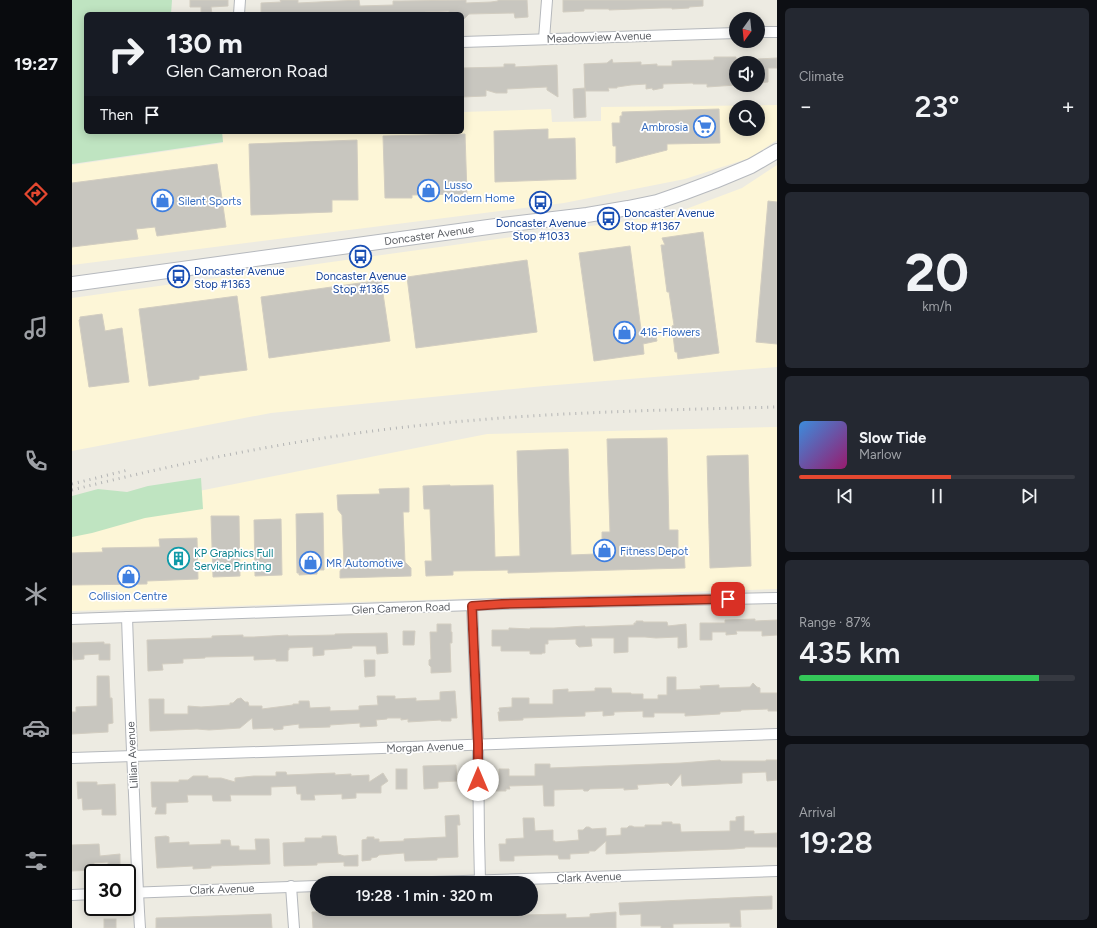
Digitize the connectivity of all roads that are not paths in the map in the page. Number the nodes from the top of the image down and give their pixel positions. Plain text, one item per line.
1 (240, 0) edge
2 (547, 0) edge
3 (239, 12) edge
4 (765, 32) edge
5 (777, 32) edge
6 (729, 33) edge
7 (544, 39) junction
8 (464, 42) edge
9 (777, 151) edge
10 (72, 284) edge
11 (777, 598) edge
12 (472, 606) junction
13 (127, 617) junction
14 (72, 619) edge
15 (777, 734) edge
16 (478, 744) junction
17 (132, 757) junction
18 (72, 758) edge
19 (133, 864) edge
20 (777, 871) edge
21 (480, 876) edge
22 (538, 878) edge
23 (291, 886) junction
24 (310, 886) edge
25 (136, 893) edge
26 (84, 894) edge
27 (72, 895) edge
28 (136, 910) edge
29 (140, 928) edge
30 (294, 928) edge

1 - 3 street
2 - 7 street
4 - 5 street
6 - 7 street, Meadowview Avenue
7 - 8 street, Meadowview Avenue
9 - 10 street, Doncaster Avenue
11 - 12 street, Glen Cameron Road
12 - 13 street, Glen Cameron Road
12 - 16 street
13 - 14 street, Glen Cameron Road
13 - 17 street, Lillian Avenue
15 - 16 street, Morgan Avenue
16 - 17 street, Morgan Avenue
16 - 21 street
17 - 18 street, Morgan Avenue
17 - 19 street, Lillian Avenue
20 - 22 street, Clark Avenue
23 - 24 street, Clark Avenue
23 - 25 street, Clark Avenue
23 - 30 street
26 - 27 street
28 - 29 street, Lillian Avenue

